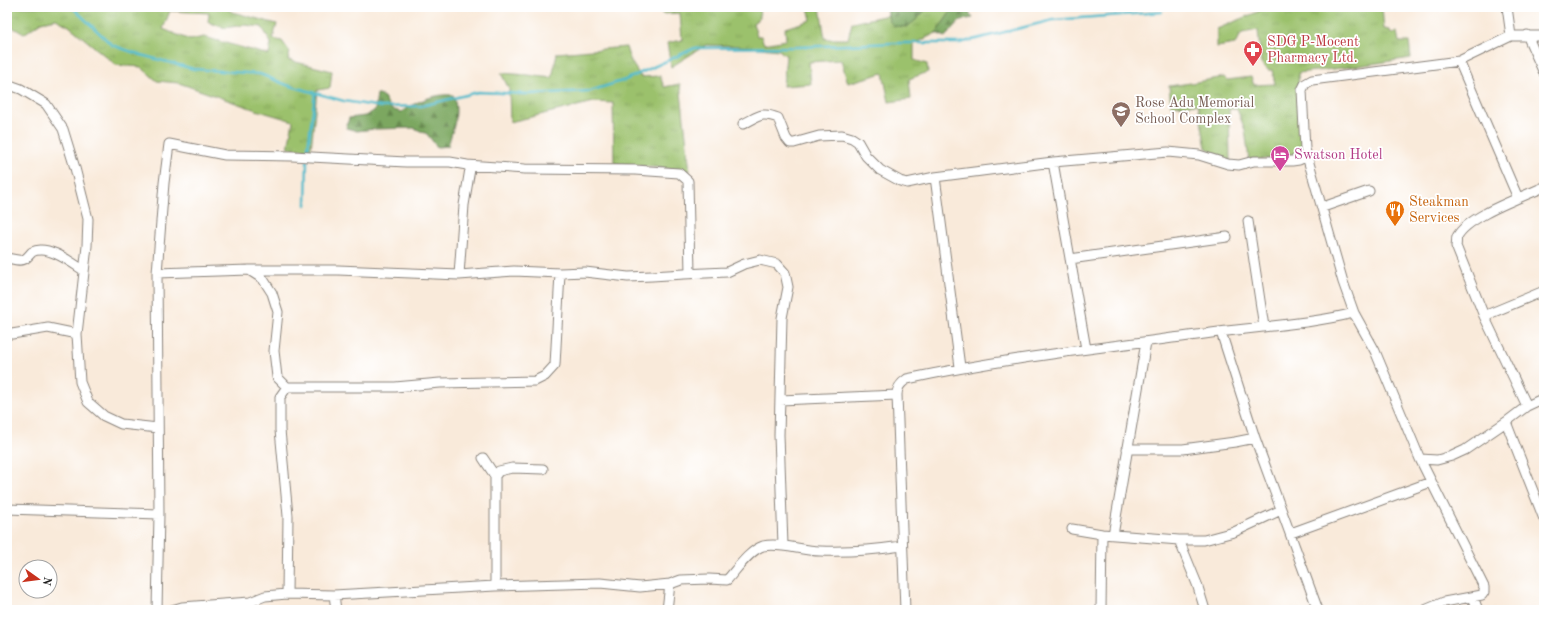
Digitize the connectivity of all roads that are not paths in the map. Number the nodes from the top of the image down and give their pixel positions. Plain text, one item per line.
1 (1507, 7) edge
2 (1527, 35) junction
3 (1511, 36) junction
4 (1544, 36) edge
5 (1459, 61) junction
6 (1544, 73) edge
7 (7, 84) edge
8 (743, 124) dead end
9 (1307, 156) junction
10 (1053, 162) junction
11 (467, 165) junction
12 (935, 177) junction
13 (1544, 187) edge
14 (1369, 191) dead end
15 (1518, 198) junction
16 (1323, 207) junction
17 (1248, 221) dead end
18 (1227, 237) dead end
19 (7, 258) edge
20 (1070, 259) junction
21 (84, 270) junction
22 (249, 270) junction
23 (157, 273) junction
24 (560, 273) junction
25 (690, 274) junction
26 (459, 275) junction
27 (1544, 291) edge
28 (1354, 313) junction
29 (1484, 316) junction
30 (1264, 326) junction
31 (1221, 332) junction
32 (7, 333) edge
33 (77, 334) junction
34 (1146, 342) junction
35 (1086, 349) junction
36 (960, 367) junction
37 (287, 387) junction
38 (897, 395) junction
39 (1544, 398) edge
40 (780, 400) junction
41 (1527, 406) junction
42 (1506, 422) junction
43 (158, 428) junction
44 (1255, 438) junction
45 (1127, 449) junction
46 (483, 458) dead end
47 (1420, 458) junction
48 (543, 469) dead end
49 (495, 476) junction
50 (1431, 482) junction
51 (1541, 504) edge
52 (7, 509) edge
53 (1281, 510) junction
54 (159, 514) junction
55 (1544, 520) edge
56 (1072, 529) dead end
57 (1291, 533) junction
58 (1102, 534) junction
59 (1113, 535) junction
60 (1179, 540) junction
61 (783, 545) junction
62 (902, 546) junction
63 (670, 584) junction
64 (495, 586) junction
65 (287, 594) junction
66 (334, 595) junction
67 (1473, 597) junction
68 (157, 610) edge
69 (172, 610) edge
70 (336, 610) edge
71 (667, 610) edge
72 (905, 610) edge
73 (1101, 610) edge
74 (1205, 610) edge
75 (1318, 610) edge
76 (1425, 610) edge
77 (1478, 610) edge

1 - 3 street
2 - 3 street
2 - 4 street
2 - 6 street
3 - 5 street
5 - 9 street
5 - 15 street
7 - 21 street
8 - 12 street
9 - 10 street
9 - 16 street
10 - 12 street
10 - 20 street
11 - 23 street
11 - 25 street
11 - 26 street
12 - 36 street
13 - 15 street
14 - 16 street
15 - 29 street
16 - 28 street
17 - 30 street
18 - 20 street
19 - 21 street
20 - 35 street
21 - 33 street
22 - 23 street
22 - 26 street
22 - 37 street
23 - 43 street
24 - 25 street
24 - 26 street
24 - 37 street
25 - 40 street
27 - 29 street
28 - 30 street
28 - 47 street
29 - 41 street
30 - 31 street
31 - 34 street
31 - 44 street
32 - 33 street
33 - 43 street
34 - 35 street
34 - 45 street
35 - 36 street
36 - 38 street
37 - 65 street
38 - 40 street
38 - 62 street
39 - 41 street
40 - 61 street
41 - 42 street
42 - 47 street
42 - 51 street
43 - 54 street
44 - 45 street
44 - 53 street
45 - 59 street
46 - 49 street
47 - 50 street
48 - 49 street
49 - 64 street
50 - 57 street
50 - 67 street
51 - 55 street
52 - 54 street
53 - 57 street
53 - 60 street
54 - 68 street
56 - 58 street
57 - 75 street
58 - 59 street
58 - 73 street
59 - 60 street
60 - 74 street
61 - 62 street
61 - 63 street
62 - 72 street
63 - 64 street
63 - 71 street
64 - 66 street
65 - 66 street
65 - 69 street
66 - 70 street
67 - 76 street
67 - 77 street

